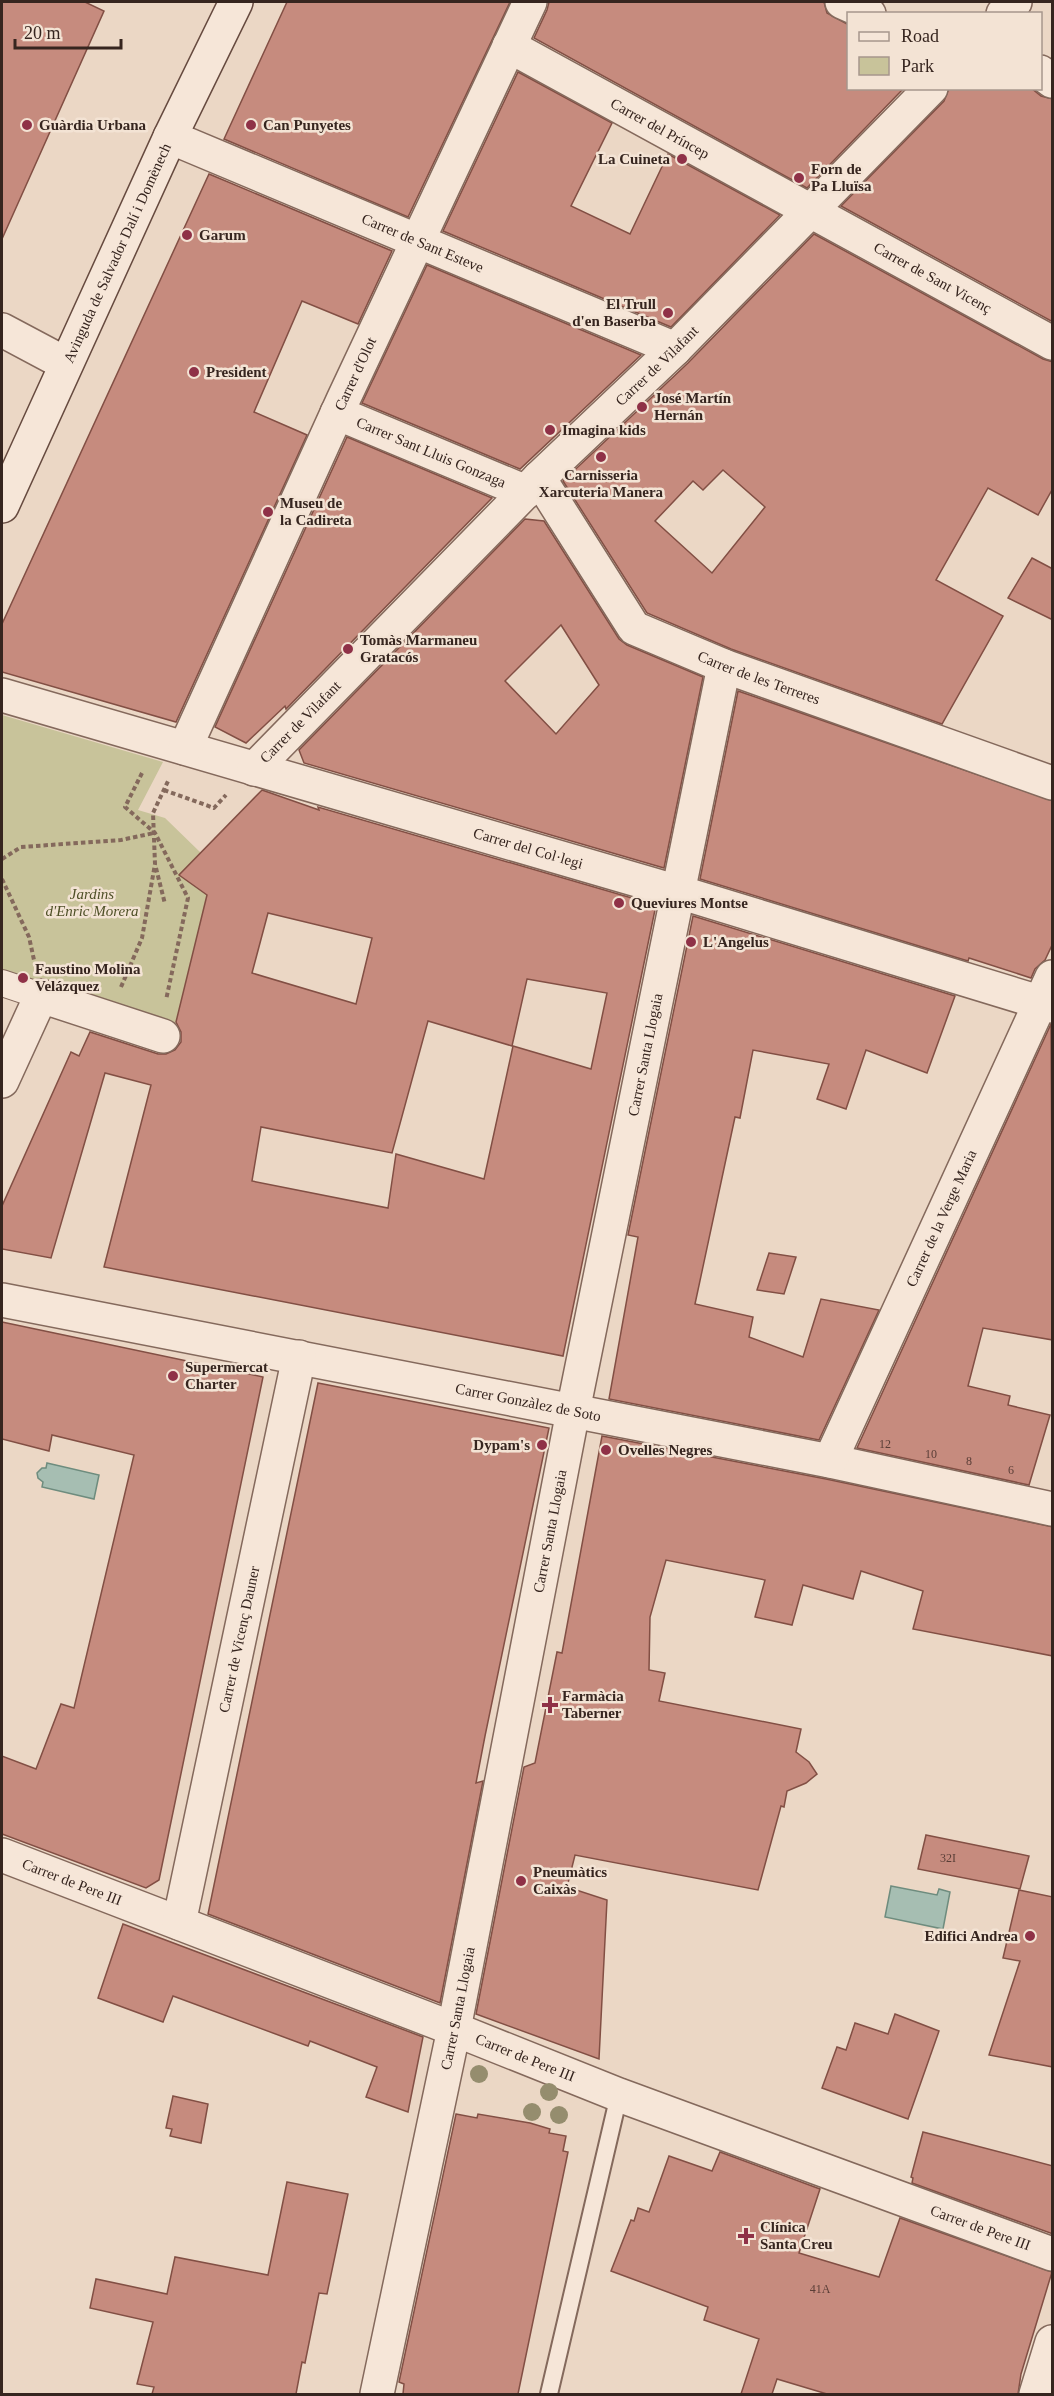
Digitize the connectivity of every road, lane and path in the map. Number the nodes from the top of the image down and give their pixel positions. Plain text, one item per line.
1 (236, 2) edge
2 (530, 2) edge
3 (843, 2) edge
4 (865, 12) edge
5 (509, 46) junction
6 (929, 90) edge
7 (170, 137) junction
8 (812, 211) junction
9 (418, 240) junction
10 (2, 330) edge
11 (1053, 343) edge
12 (675, 349) junction
13 (66, 364) junction
14 (337, 413) junction
15 (532, 485) junction
16 (2, 506) edge
17 (724, 666) junction
18 (2, 695) edge
19 (184, 748) junction
20 (132, 767) dead end
21 (254, 769) junction
22 (169, 778) dead end
23 (1053, 783) edge
24 (164, 790) junction
25 (222, 799) dead end
26 (155, 833) junction
27 (2, 859) edge
28 (155, 864) junction
29 (2, 879) edge
30 (679, 892) junction
31 (165, 904) dead end
32 (2, 983) edge
33 (1048, 995) edge
34 (41, 996) junction
35 (103, 1016) junction
36 (163, 1036) joint
37 (2, 1082) edge
38 (2, 1300) edge
39 (299, 1357) junction
40 (573, 1411) junction
41 (830, 1461) junction
42 (1053, 1509) edge
43 (2, 1855) edge
44 (179, 1923) junction
45 (453, 2029) junction
46 (619, 2095) junction
47 (1053, 2254) edge
48 (1053, 2342) edge
49 (377, 2394) edge
50 (549, 2394) edge
51 (1036, 2394) edge

1 - 7 street, Avinguda de Salvador Dalí i Domènech
2 - 5 street, Carrer d'Olot
3 - 4 street
5 - 8 street, Carrer del Príncep
5 - 9 street, Carrer d'Olot
6 - 8 street, Carrer de Vilafant
7 - 9 street, Carrer de Sant Esteve
7 - 13 street, Avinguda de Salvador Dalí i Domènech
8 - 11 street, Carrer de Sant Vicenç
8 - 12 street, Carrer de Vilafant
9 - 12 street, Carrer de Sant Esteve
9 - 14 street, Carrer d'Olot
10 - 13 street
12 - 15 street, Carrer de Vilafant
13 - 16 street, Avinguda de Salvador Dalí i Domènech
14 - 15 street, Carrer Sant Lluis Gonzaga
14 - 19 street, Carrer d'Olot
15 - 17 street, Carrer de les Terreres
15 - 21 street, Carrer de Vilafant
17 - 23 street, Carrer de les Terreres
17 - 30 street, Carrer Santa Llogaia
18 - 19 street, Carrer del Col·legi
19 - 21 street, Carrer del Col·legi
20 - 26 path
21 - 30 street, Carrer del Col·legi
22 - 24 path
24 - 25 path
24 - 26 path
26 - 27 path
26 - 28 path
26 - 36 path
28 - 31 path
28 - 35 path
29 - 34 path
30 - 33 street, Carrer del Col·legi
30 - 40 street, Carrer Santa Llogaia
32 - 34 street
33 - 41 street, Carrer de la Verge Maria
34 - 35 street
34 - 37 street
35 - 36 street
38 - 39 street, Carrer Gonzàlez de Soto
39 - 40 street, Carrer Gonzàlez de Soto
39 - 44 street, Carrer de Vicenç Dauner
40 - 41 street, Carrer Gonzàlez de Soto
40 - 45 street, Carrer Santa Llogaia
41 - 42 street, Carrer Gonzàlez de Soto
43 - 44 street, Carrer de Pere III
44 - 45 street, Carrer de Pere III
45 - 46 street, Carrer de Pere III
45 - 49 street, Carrer Santa Llogaia
46 - 47 street, Carrer de Pere III
46 - 50 lane
48 - 51 street

